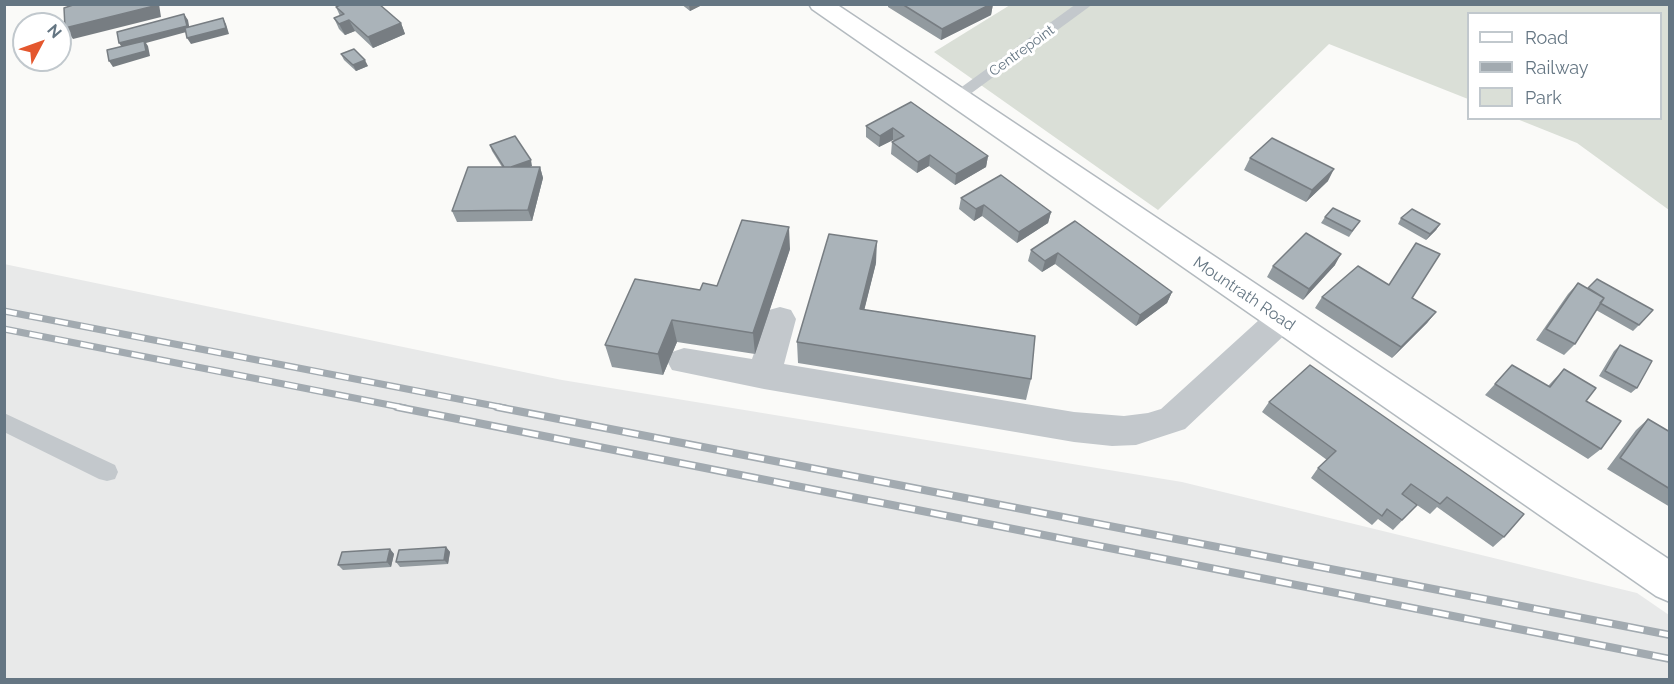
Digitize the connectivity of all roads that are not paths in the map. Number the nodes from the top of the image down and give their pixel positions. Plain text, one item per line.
1 (820, 4) edge
2 (1086, 4) edge
3 (957, 97) junction
4 (780, 319) dead end
5 (1281, 319) junction
6 (684, 361) dead end
7 (764, 375) junction
8 (4, 422) edge
9 (107, 472) dead end
10 (1670, 584) edge

1 - 3 main road, Mountrath Road
2 - 3 lane, Centrepoint
3 - 5 main road, Mountrath Road
4 - 7 street
5 - 7 street
5 - 10 main road, Mountrath Road
6 - 7 street
8 - 9 lane

